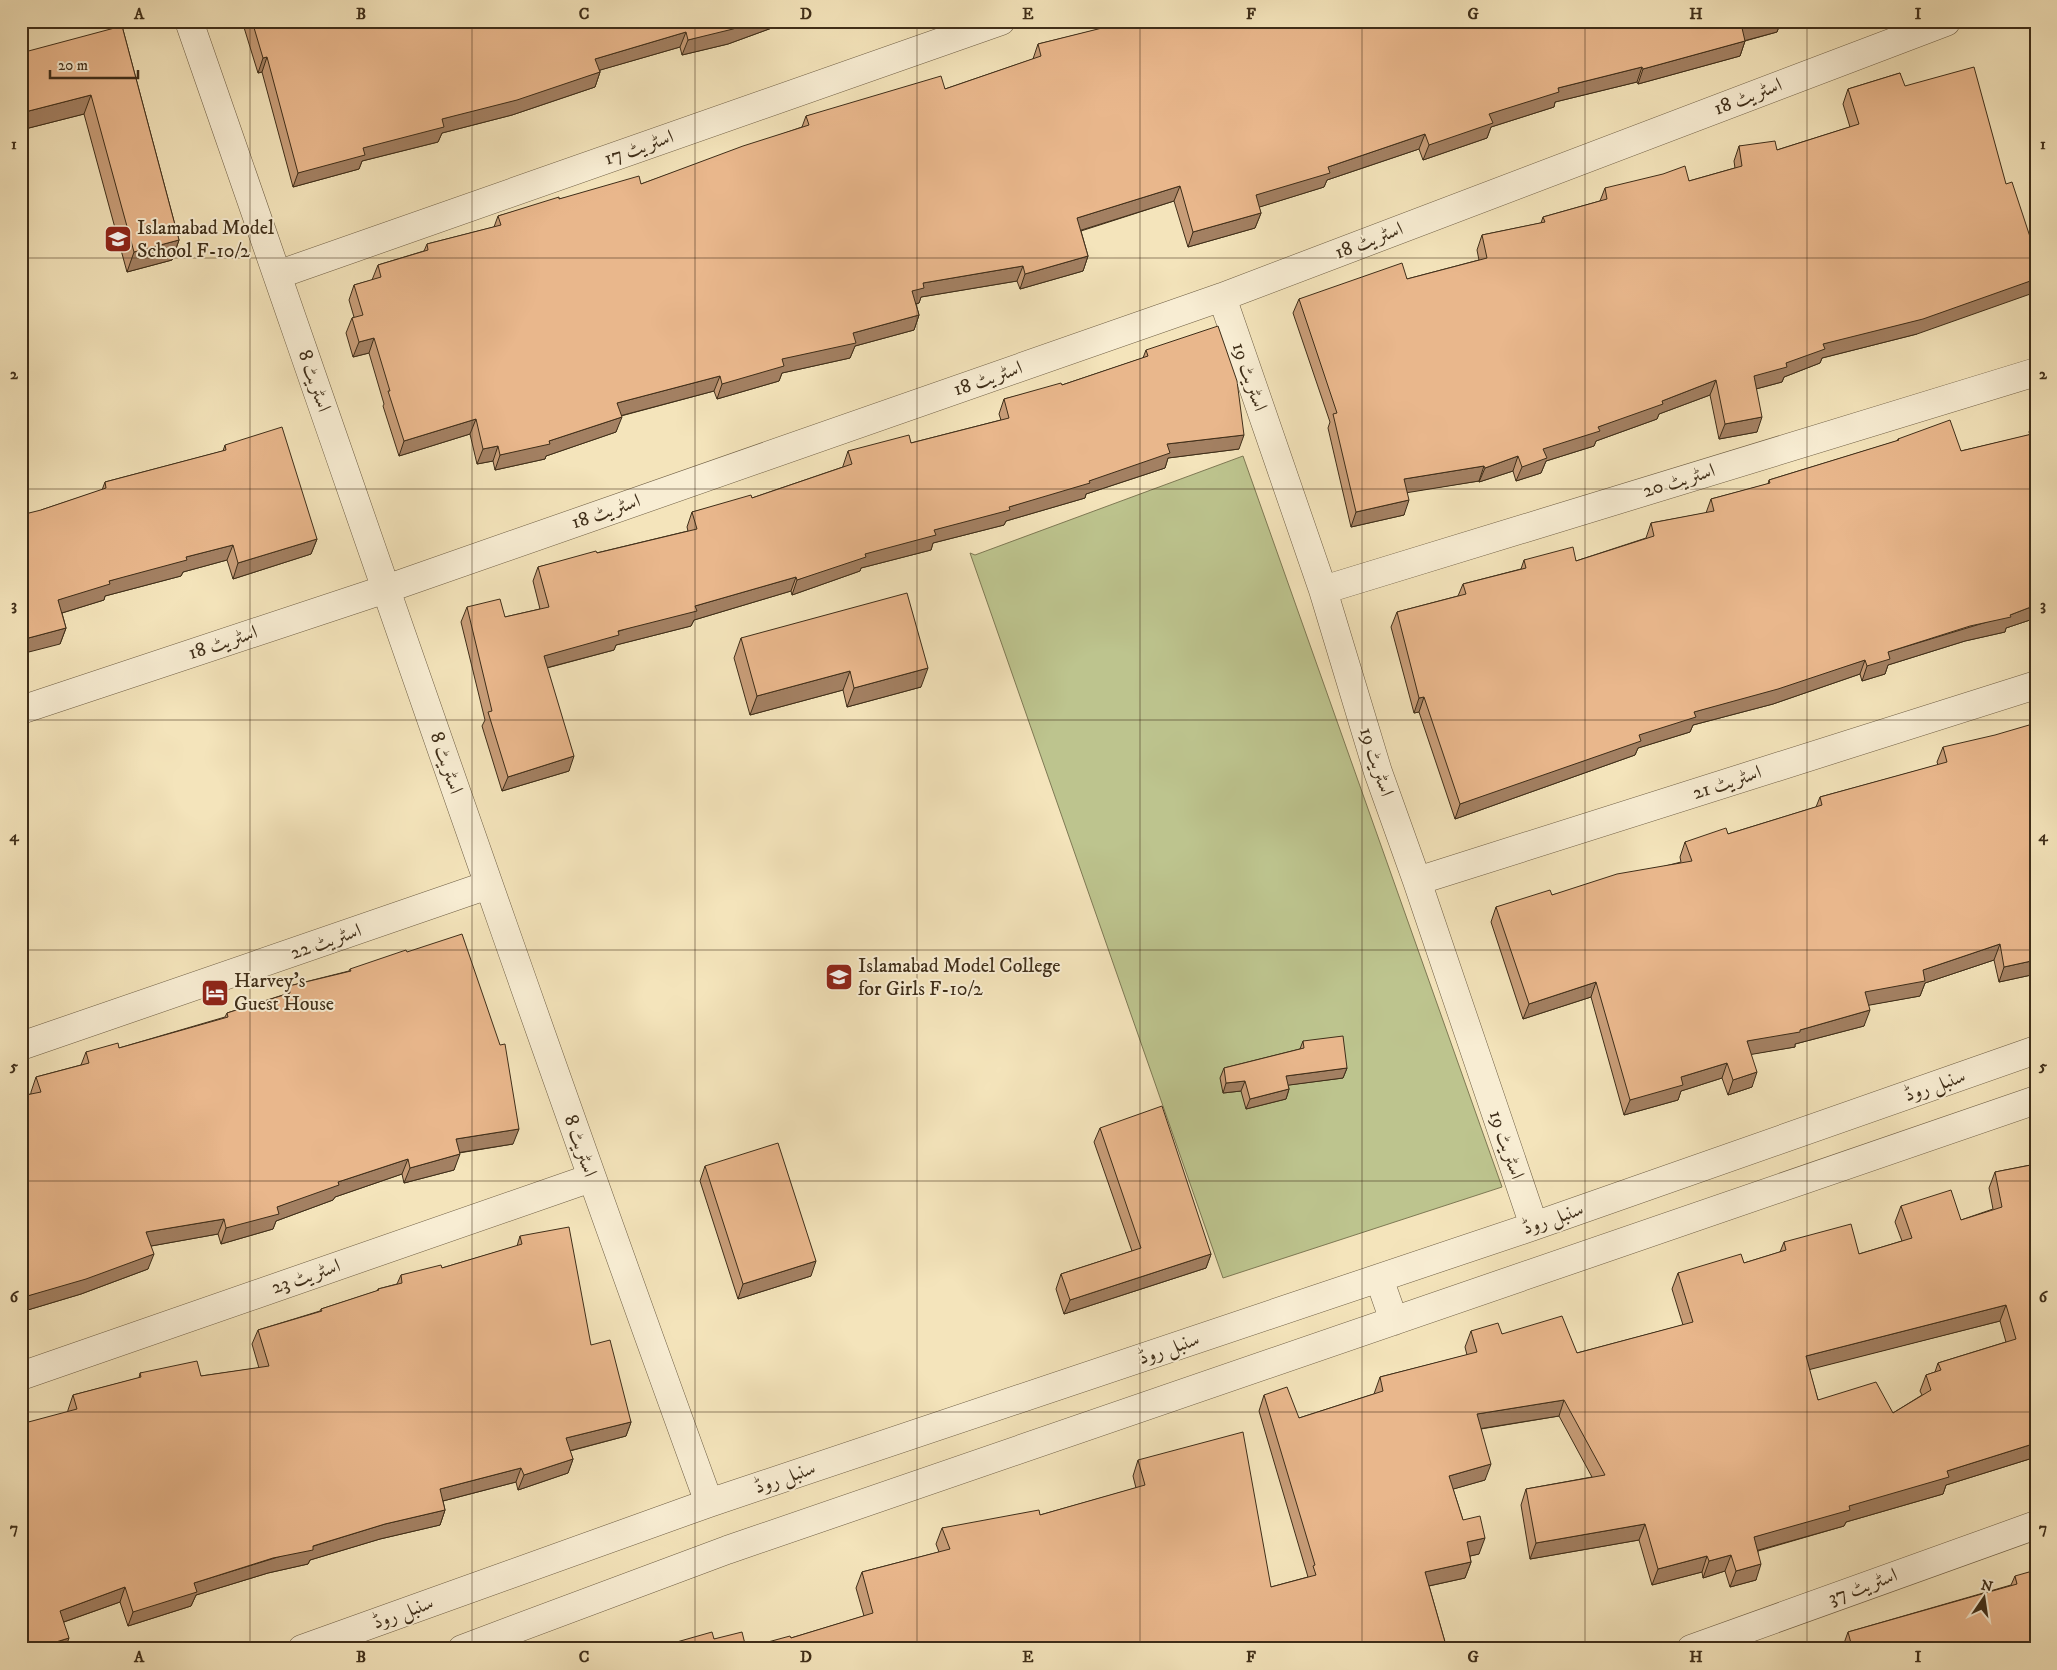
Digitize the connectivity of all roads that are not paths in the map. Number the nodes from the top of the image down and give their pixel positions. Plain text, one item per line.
1 (189, 21) edge
2 (1001, 21) edge
3 (1946, 22) edge
4 (278, 275) junction
5 (1222, 297) junction
6 (2036, 372) edge
7 (386, 589) junction
8 (1323, 590) junction
9 (2036, 685) edge
10 (21, 710) edge
11 (1418, 881) junction
12 (488, 885) junction
13 (21, 1046) edge
14 (2036, 1050) edge
15 (2036, 1100) edge
16 (591, 1178) junction
17 (1534, 1226) junction
18 (1378, 1278) junction
19 (1394, 1321) junction
20 (21, 1376) edge
21 (709, 1503) junction
22 (2036, 1525) edge
23 (344, 1642) edge
24 (302, 1649) edge
25 (462, 1649) edge
26 (1691, 1649) edge

1 - 4 street, اسٹریٹ 8
2 - 4 street, اسٹریٹ 17
3 - 5 street, اسٹریٹ 18
4 - 7 street, اسٹریٹ 8
5 - 7 street, اسٹریٹ 18
5 - 8 street, اسٹریٹ 19
6 - 8 street, اسٹریٹ 20
7 - 10 street, اسٹریٹ 18
7 - 12 street, اسٹریٹ 8
8 - 11 street, اسٹریٹ 19
9 - 11 street, اسٹریٹ 21
11 - 17 street, اسٹریٹ 19
12 - 13 street, اسٹریٹ 22
12 - 16 street, اسٹریٹ 8
14 - 17 street, سنبل روڈ
15 - 19 street
16 - 20 street, اسٹریٹ 23
16 - 21 street, اسٹریٹ 8
17 - 18 street, سنبل روڈ
18 - 19 street
18 - 21 street, سنبل روڈ
19 - 25 street
21 - 23 street, سنبل روڈ
22 - 26 street, اسٹریٹ 37
23 - 24 street, سنبل روڈ

